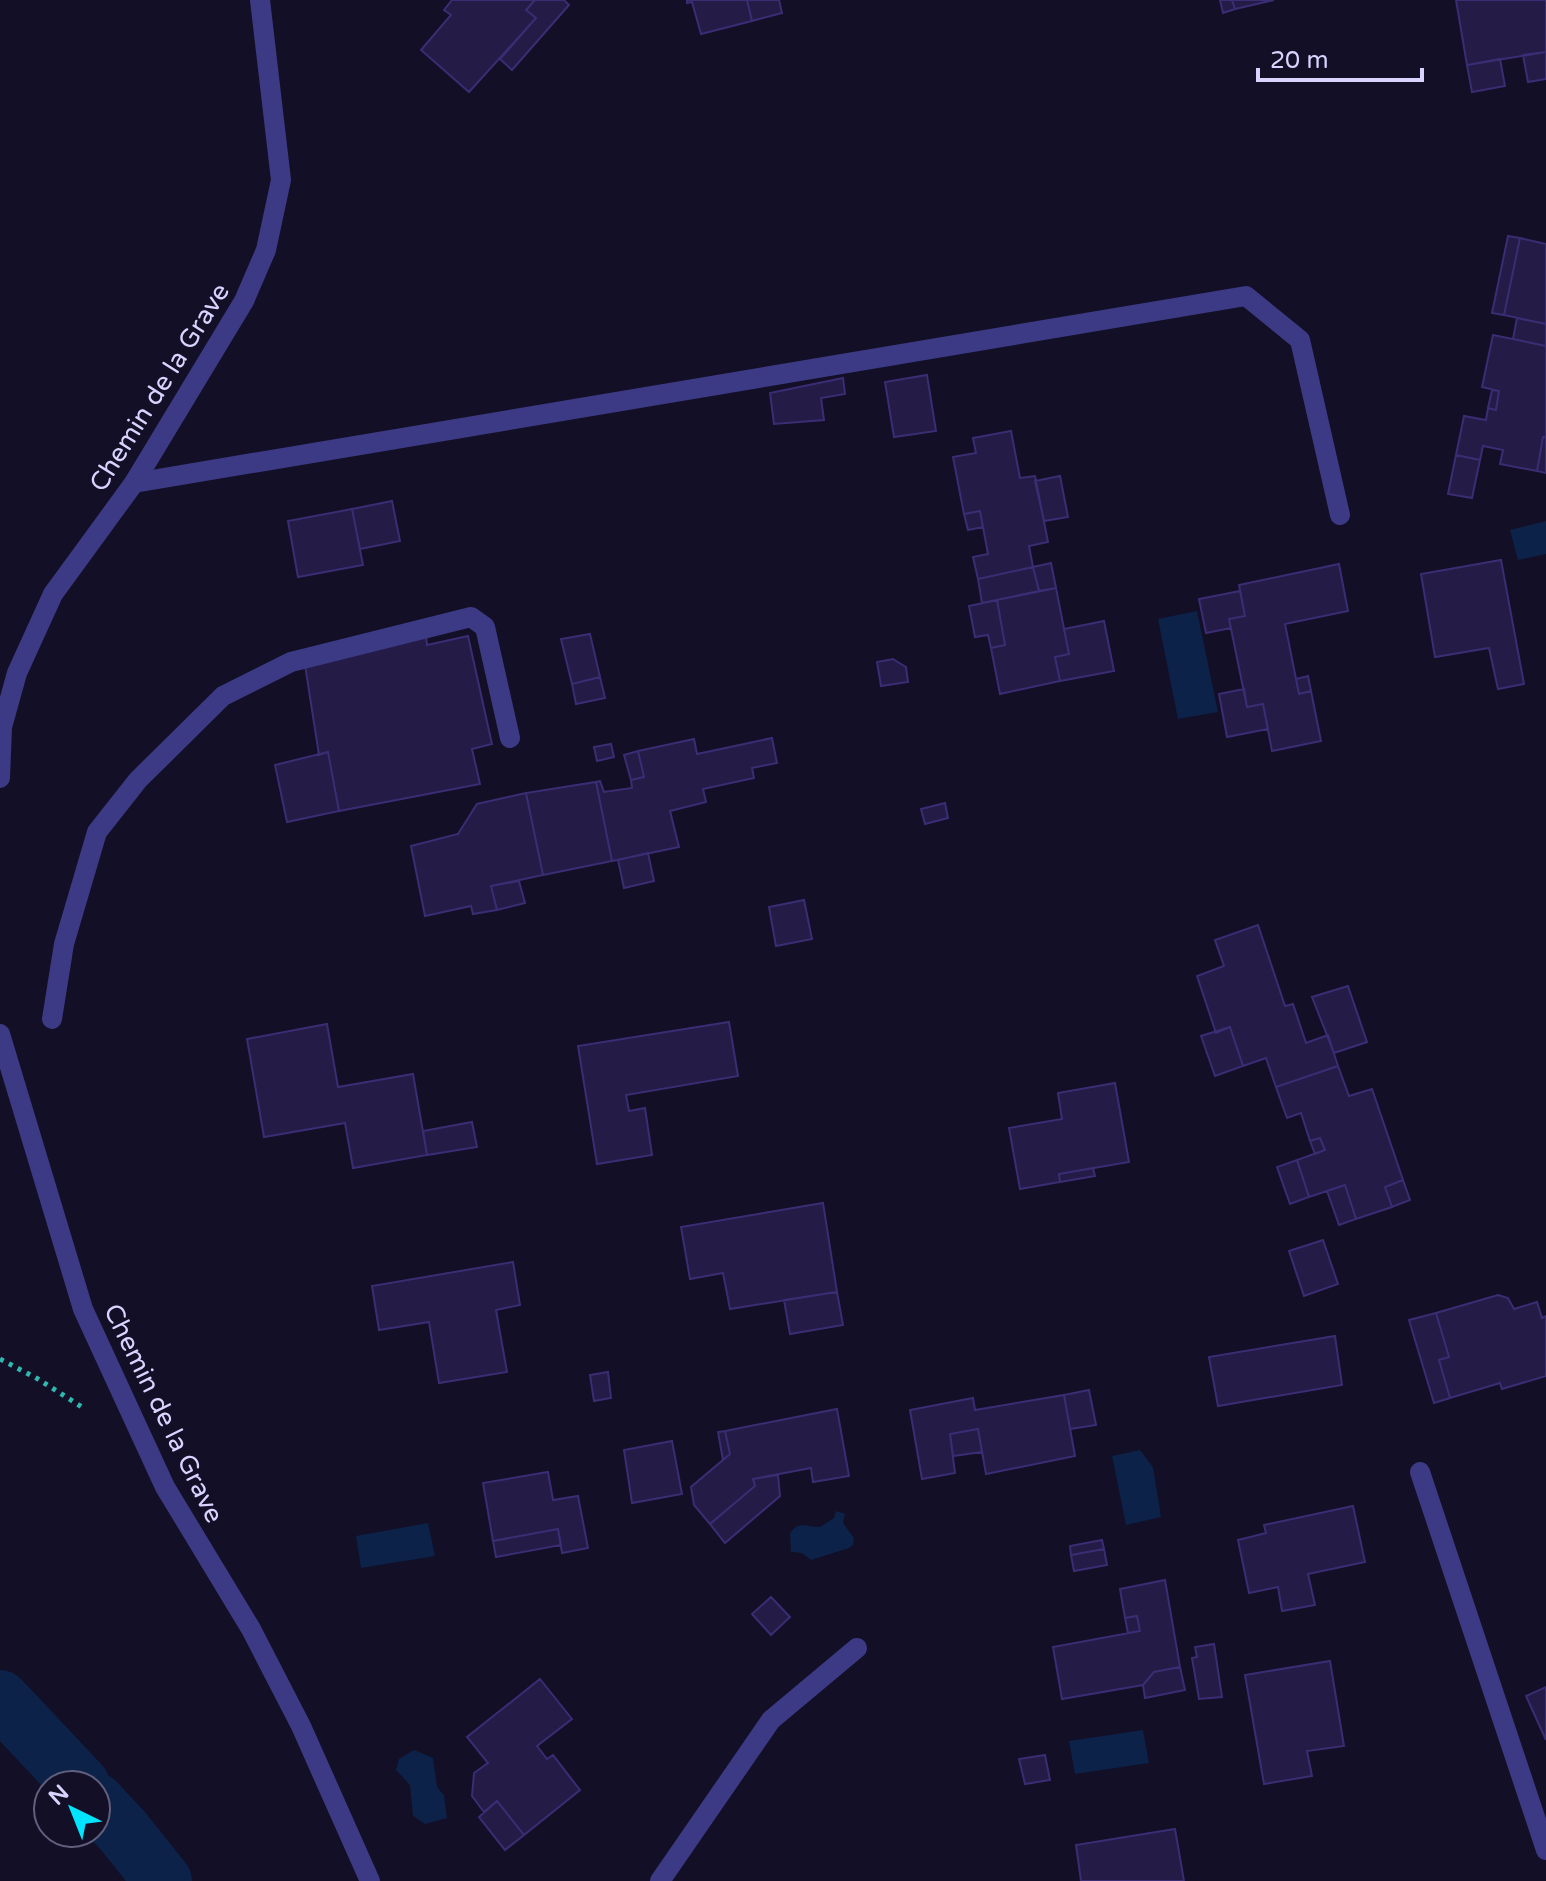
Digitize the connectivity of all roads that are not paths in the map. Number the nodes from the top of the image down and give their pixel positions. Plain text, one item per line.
1 (260, 0) edge
2 (134, 483) junction
3 (1340, 515) dead end
4 (510, 738) dead end
5 (0, 778) edge
6 (52, 1019) dead end
7 (0, 1034) edge
8 (1420, 1472) dead end
9 (857, 1648) dead end
10 (1546, 1850) edge
11 (370, 1881) edge
12 (660, 1881) edge

1 - 2 street, Chemin de la Grave
2 - 3 street
2 - 5 street, Chemin de la Grave
4 - 6 street
7 - 11 street, Chemin de la Grave
8 - 10 street
9 - 12 street

